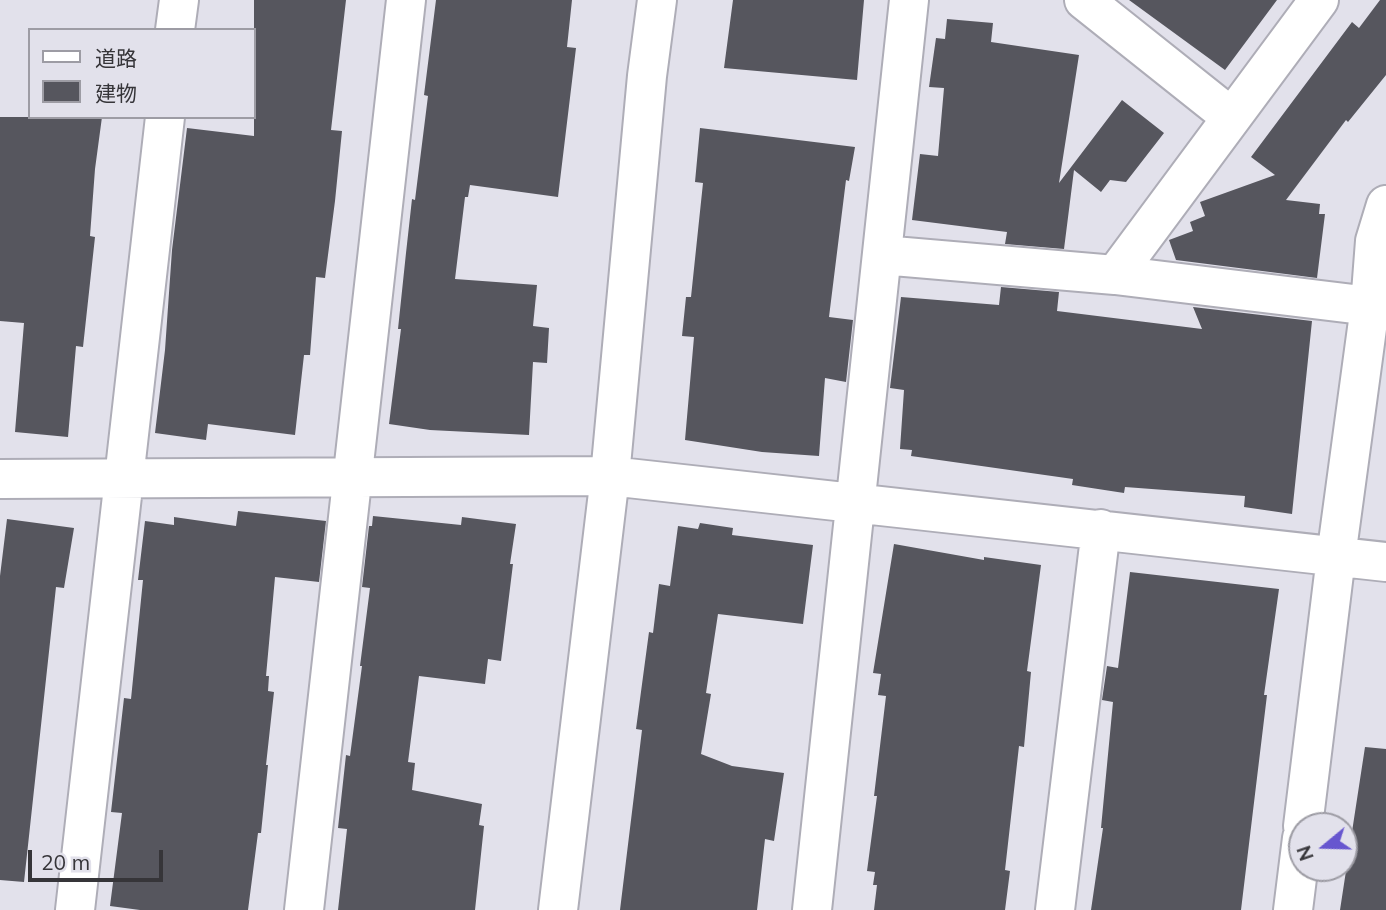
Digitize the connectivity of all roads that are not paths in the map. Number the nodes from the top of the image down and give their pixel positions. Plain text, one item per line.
1 (178, 0) edge
2 (406, 0) edge
3 (657, 0) edge
4 (909, 0) edge
5 (1084, 0) edge
6 (1319, 0) edge
7 (175, 28) edge
8 (1231, 117) junction
9 (165, 119) edge
10 (1386, 205) edge
11 (882, 255) junction
12 (1115, 275) junction
13 (1370, 306) junction
14 (610, 476) junction
15 (352, 477) junction
16 (124, 478) junction
17 (0, 479) edge
18 (856, 503) junction
19 (1101, 529) junction
20 (1335, 557) junction
21 (1386, 562) edge
22 (1305, 812) edge
23 (1296, 882) edge
24 (75, 910) edge
25 (304, 910) edge
26 (558, 910) edge
27 (812, 910) edge
28 (1055, 910) edge
29 (1293, 910) edge

1 - 7 street
2 - 15 street
3 - 14 street
4 - 11 street
5 - 8 street
6 - 8 street
8 - 12 street
9 - 16 street
10 - 13 street
11 - 12 street
11 - 18 street
12 - 13 street
13 - 20 street
14 - 15 street
14 - 18 street
14 - 26 street
15 - 16 street
15 - 25 street
16 - 17 street
16 - 24 street
18 - 19 street
18 - 27 street
19 - 20 street
19 - 28 street
20 - 21 street
20 - 22 street
23 - 29 street

